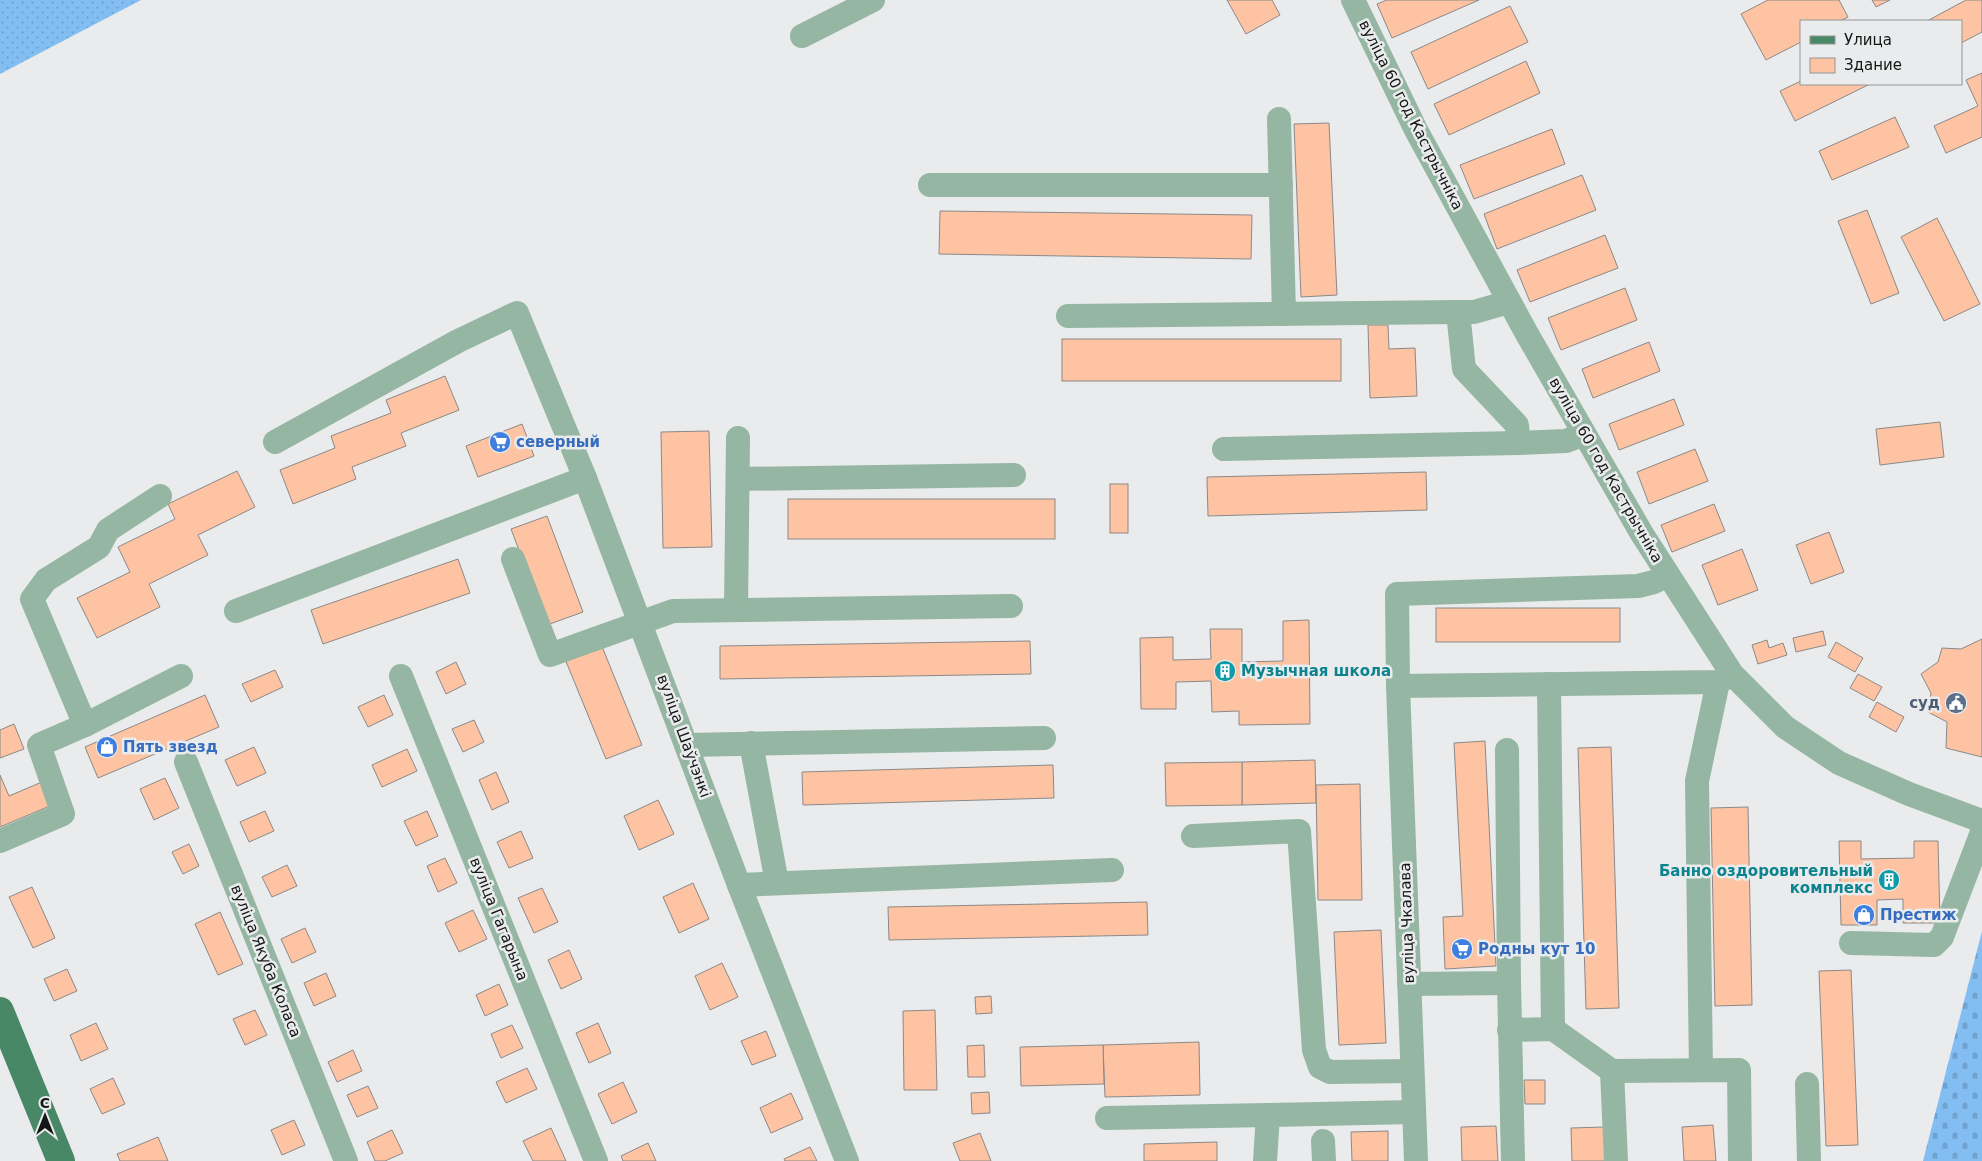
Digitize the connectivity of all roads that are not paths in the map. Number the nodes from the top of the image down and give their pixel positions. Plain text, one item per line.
1 (873, 0) edge
2 (1361, 3) edge
3 (802, 36) dead end
4 (1279, 119) dead end
5 (1281, 184) junction
6 (930, 185) dead end
7 (1509, 302) junction
8 (1458, 312) junction
9 (1284, 314) junction
10 (1068, 316) dead end
11 (1584, 434) junction
12 (738, 438) dead end
13 (275, 442) dead end
14 (1518, 443) junction
15 (1224, 449) dead end
16 (1014, 475) dead end
17 (585, 478) junction
18 (738, 479) junction
19 (160, 496) dead end
20 (513, 559) dead end
21 (1668, 575) junction
22 (1011, 606) dead end
23 (736, 610) junction
24 (236, 612) dead end
25 (642, 624) junction
26 (181, 676) dead end
27 (402, 676) dead end
28 (1725, 678) junction
29 (1549, 684) junction
30 (1398, 686) junction
31 (85, 725) junction
32 (1044, 738) dead end
33 (751, 743) junction
34 (686, 745) junction
35 (1507, 750) dead end
36 (186, 762) dead end
37 (1982, 821) edge
38 (1982, 832) edge
39 (1193, 836) dead end
40 (0, 841) edge
41 (1112, 870) dead end
42 (777, 883) junction
43 (739, 885) junction
44 (1851, 944) dead end
45 (1409, 984) junction
46 (1509, 984) junction
47 (0, 1012) edge
48 (1509, 1030) junction
49 (1553, 1030) junction
50 (1701, 1070) junction
51 (1412, 1071) junction
52 (1612, 1071) junction
53 (1807, 1084) dead end
54 (1414, 1112) junction
55 (1268, 1115) junction
56 (1107, 1118) dead end
57 (61, 1161) edge
58 (346, 1161) edge
59 (596, 1161) edge
60 (847, 1161) edge
61 (1265, 1161) edge
62 (1416, 1161) edge
63 (1513, 1161) edge
64 (1616, 1161) edge
65 (1740, 1161) edge
66 (1809, 1161) edge

1 - 3 street
2 - 7 street, вуліца 60 год Кастрычніка
4 - 5 street
5 - 6 street
5 - 9 street
7 - 8 street
7 - 11 street, вуліца 60 год Кастрычніка
8 - 9 street
8 - 14 street
9 - 10 street
11 - 14 street
11 - 21 street, вуліца 60 год Кастрычніка
12 - 18 street
13 - 17 street, вуліца Шаўчэнкі
14 - 15 street
16 - 18 street
17 - 24 street
17 - 25 street, вуліца Шаўчэнкі
18 - 23 street
19 - 31 street
20 - 25 street
21 - 28 street, вуліца 60 год Кастрычніка
21 - 30 street, вуліца Чкалава
22 - 23 street
23 - 25 street
25 - 34 street, вуліца Шаўчэнкі
26 - 31 street
27 - 59 street, вуліца Гагарына
28 - 29 street
28 - 37 street, вуліца 60 год Кастрычніка
28 - 50 street
29 - 30 street
29 - 49 street
30 - 45 street, вуліца Чкалава
31 - 40 street
32 - 33 street
33 - 34 street
33 - 42 street
34 - 43 street, вуліца Шаўчэнкі
35 - 46 street
36 - 58 street, вуліца Якуба Коласа
38 - 44 street
39 - 51 street
41 - 42 street
42 - 43 street
43 - 60 street, вуліца Шаўчэнкі
45 - 46 street
45 - 51 street, вуліца Чкалава
46 - 48 street
47 - 57 main road
48 - 49 street
48 - 63 street
49 - 52 street
50 - 52 street
50 - 65 street
51 - 54 street, вуліца Чкалава
52 - 64 street
53 - 66 street
54 - 55 street
54 - 62 street, вуліца Чкалава
55 - 56 street
55 - 61 street

